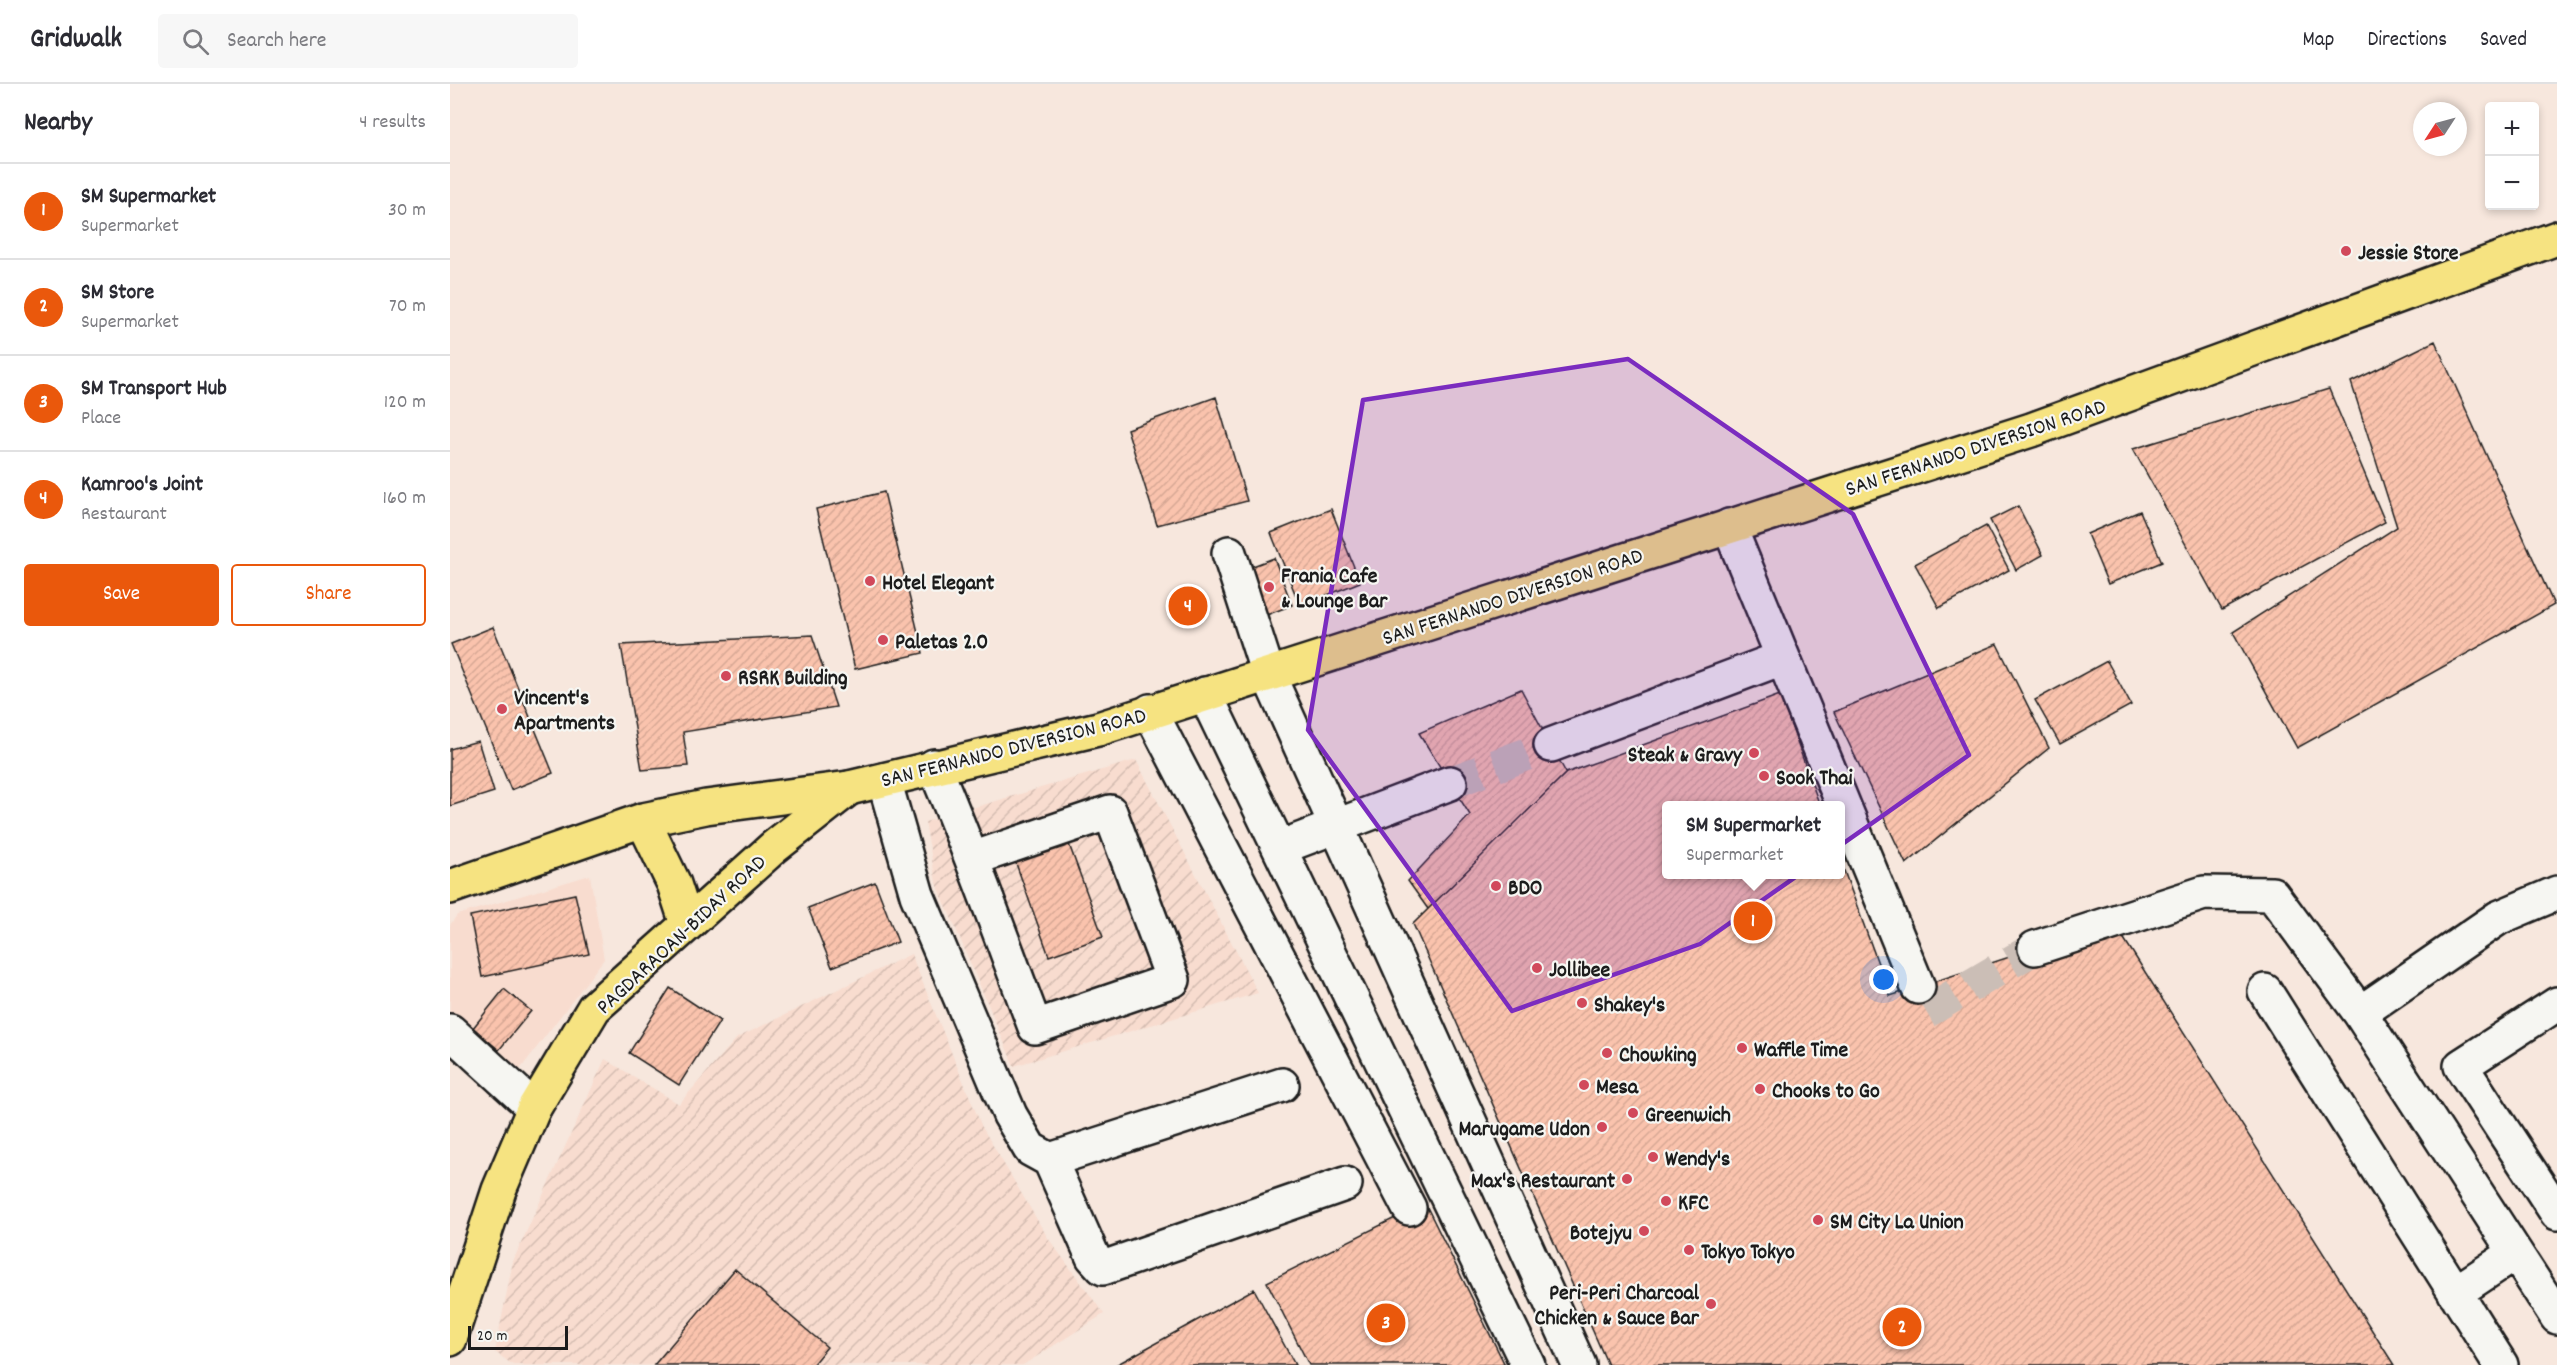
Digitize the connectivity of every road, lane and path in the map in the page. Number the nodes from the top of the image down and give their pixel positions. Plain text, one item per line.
1 (2557, 238) edge
2 (1729, 526) junction
3 (1229, 553) dead end
4 (1782, 658) junction
5 (1268, 674) junction
6 (1205, 694) junction
7 (1150, 711) junction
8 (1551, 745) tunnel mouth
9 (934, 766) junction
10 (884, 780) junction
11 (1450, 783) tunnel mouth
12 (849, 788) junction
13 (1841, 801) edge
14 (1845, 810) edge
15 (643, 820) junction
16 (1336, 826) junction
17 (1279, 848) junction
18 (972, 859) junction
19 (450, 887) edge
20 (2557, 893) edge
21 (687, 924) junction
22 (2035, 948) tunnel mouth
23 (1918, 987) dead end
24 (2265, 991) dead end
25 (2554, 1012) edge
26 (2360, 1013) junction
27 (450, 1031) edge
28 (1282, 1085) dead end
29 (534, 1108) junction
30 (1050, 1160) junction
31 (1345, 1184) dead end
32 (1409, 1208) dead end
33 (2557, 1213) edge
34 (2515, 1253) junction
35 (2455, 1293) junction
36 (2557, 1317) edge
37 (450, 1339) edge
38 (1528, 1365) edge
39 (1579, 1365) edge
40 (2500, 1365) edge

1 - 2 main road, SAN FERNANDO DIVERSION ROAD
2 - 4 street
2 - 5 main road, SAN FERNANDO DIVERSION ROAD
3 - 5 street
4 - 8 street
4 - 13 street
5 - 6 main road, SAN FERNANDO DIVERSION ROAD
5 - 16 street
6 - 7 main road, SAN FERNANDO DIVERSION ROAD
6 - 17 street
7 - 9 main road, SAN FERNANDO DIVERSION ROAD
7 - 32 street
9 - 10 main road, SAN FERNANDO DIVERSION ROAD
9 - 18 street
10 - 12 main road, SAN FERNANDO DIVERSION ROAD
10 - 30 street
11 - 16 street
12 - 15 main road, SAN FERNANDO DIVERSION ROAD
12 - 21 main road, PAGDARAOAN-BIDAY ROAD
14 - 23 street
15 - 19 main road, SAN FERNANDO DIVERSION ROAD
15 - 21 main road
16 - 17 street
16 - 39 street
17 - 38 street
18 - 18 street
20 - 26 street
21 - 29 main road, PAGDARAOAN-BIDAY ROAD
22 - 26 street
24 - 35 street
25 - 33 street
26 - 34 street
27 - 29 street
28 - 30 street
29 - 37 main road, PAGDARAOAN-BIDAY ROAD
30 - 31 street
34 - 35 street
34 - 36 street
35 - 40 street

